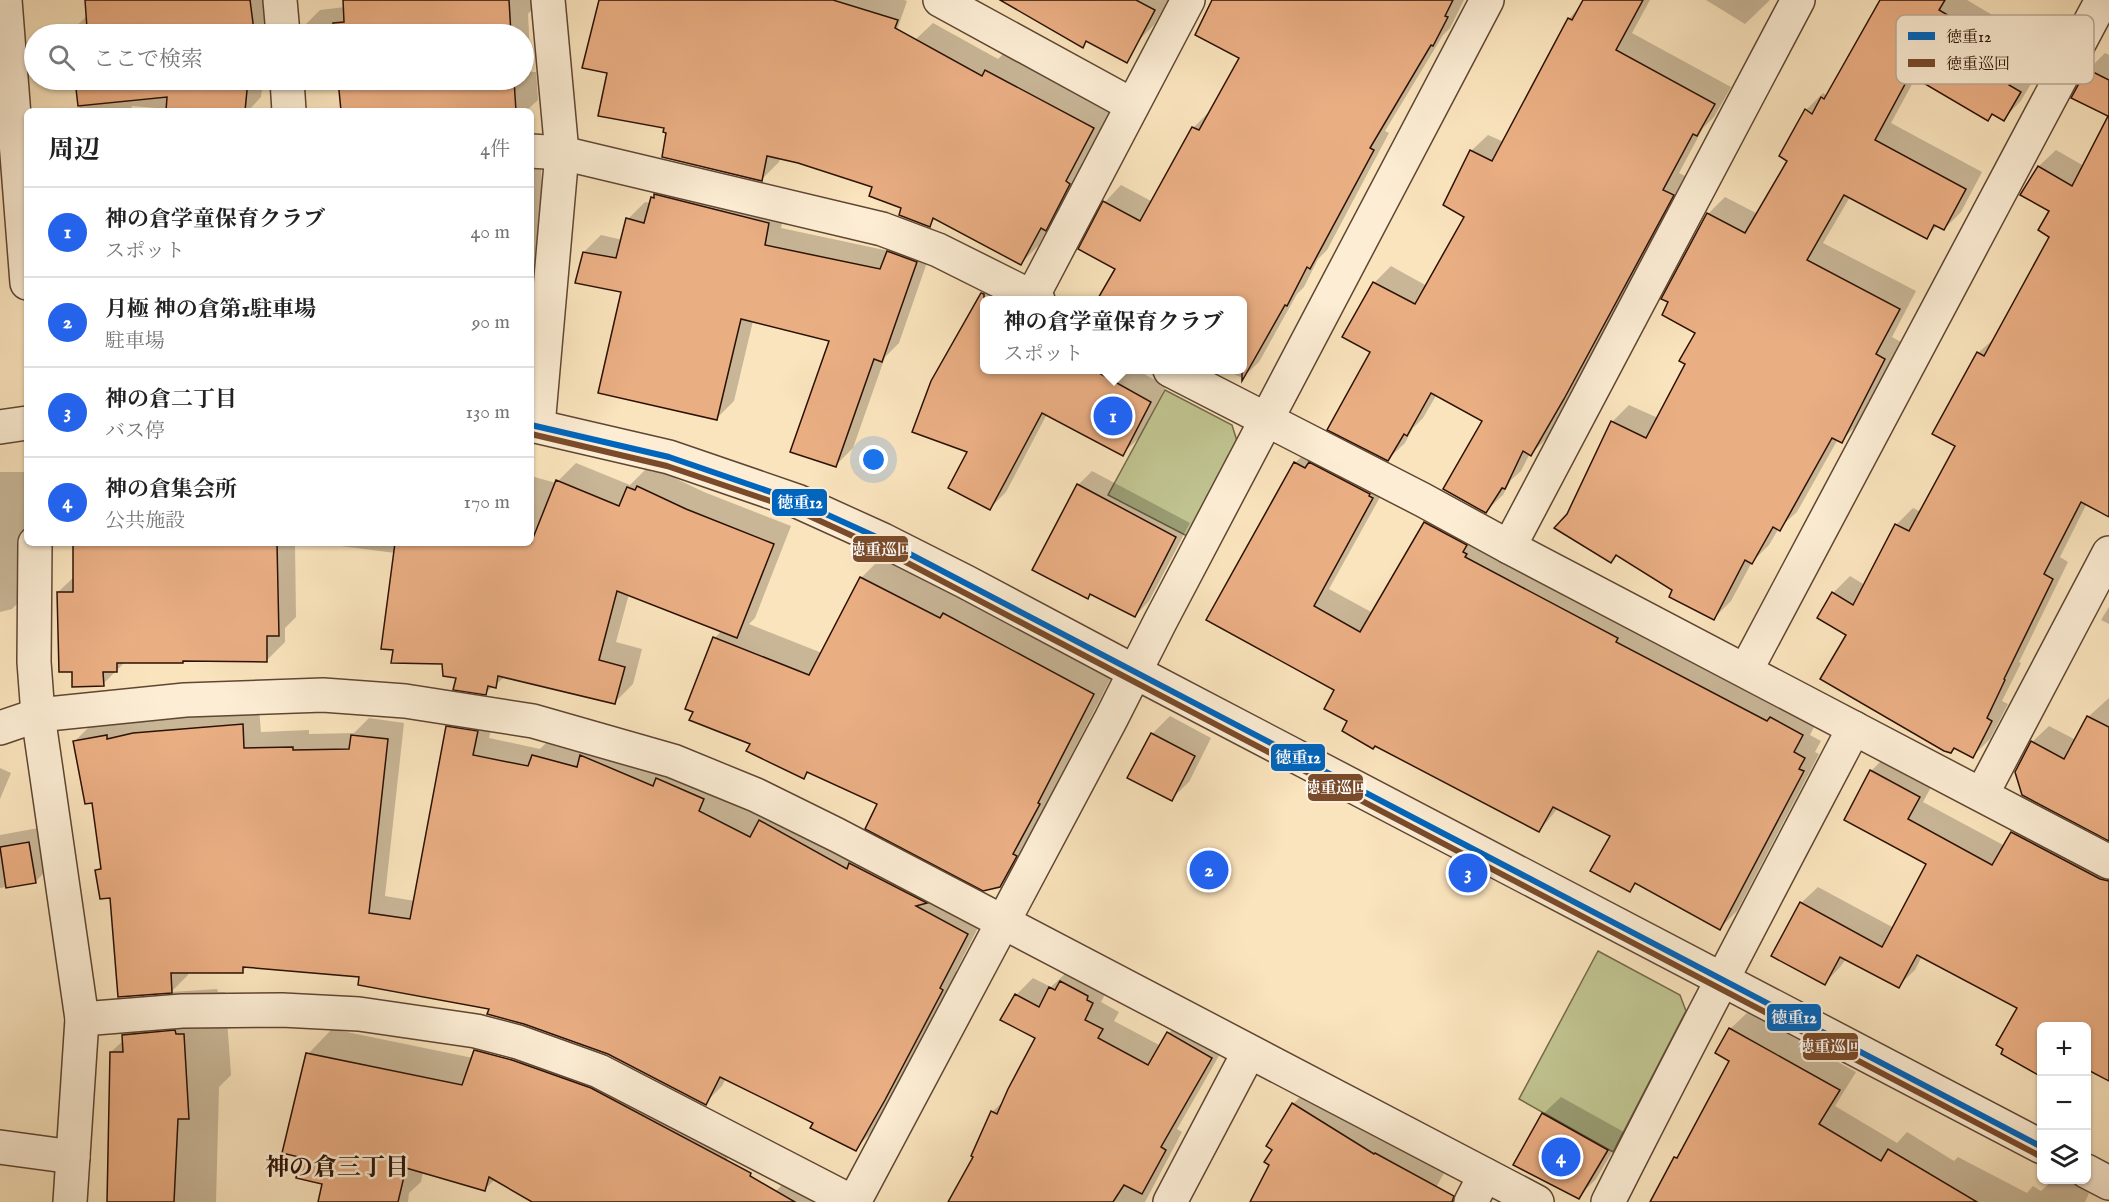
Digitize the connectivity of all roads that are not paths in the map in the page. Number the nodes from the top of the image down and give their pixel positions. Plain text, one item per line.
1 (5, 0) edge
2 (280, 0) edge
3 (548, 0) edge
4 (940, 0) edge
5 (1188, 0) edge
6 (1487, 0) edge
7 (1798, 0) edge
8 (2102, 0) edge
9 (2094, 15) edge
10 (282, 24) edge
11 (2057, 84) edge
12 (288, 90) edge
13 (1132, 105) junction
14 (289, 108) edge
15 (20, 126) edge
16 (546, 152) edge
17 (24, 216) edge
18 (1029, 296) edge
19 (1036, 296) edge
20 (1179, 374) edge
21 (1266, 420) junction
22 (24, 423) edge
23 (534, 425) edge
24 (0, 427) edge
25 (35, 546) edge
26 (1509, 547) junction
27 (2109, 553) edge
28 (1746, 670) junction
29 (1135, 672) junction
30 (38, 715) junction
31 (0, 728) edge
32 (1854, 728) junction
33 (1982, 795) junction
34 (2109, 862) edge
35 (1002, 923) junction
36 (1722, 979) junction
37 (82, 1019) junction
38 (1249, 1052) junction
39 (2037, 1145) edge
40 (0, 1147) edge
41 (73, 1157) junction
42 (2091, 1174) edge
43 (2109, 1183) edge
44 (1478, 1189) edge
45 (70, 1202) edge
46 (853, 1202) edge
47 (1170, 1202) edge
48 (1537, 1202) edge
49 (1608, 1202) edge

1 - 15 street
2 - 10 street
3 - 16 street
4 - 13 street
5 - 13 street
6 - 21 street
7 - 26 street
8 - 9 street
11 - 28 street
12 - 14 street
13 - 19 street
15 - 17 street
16 - 18 street
16 - 23 street
20 - 21 street
21 - 26 street
21 - 29 street
22 - 24 street
23 - 29 street
25 - 30 street
26 - 28 street
27 - 33 street
28 - 32 street
29 - 35 street
29 - 36 street
30 - 31 street
30 - 35 street
30 - 37 street
32 - 33 street
32 - 36 street
33 - 34 street
35 - 38 street
35 - 46 street
36 - 39 street
36 - 49 street
37 - 41 street
37 - 46 street
38 - 44 street
38 - 47 street
40 - 41 street
41 - 45 street
42 - 43 street
44 - 48 street

